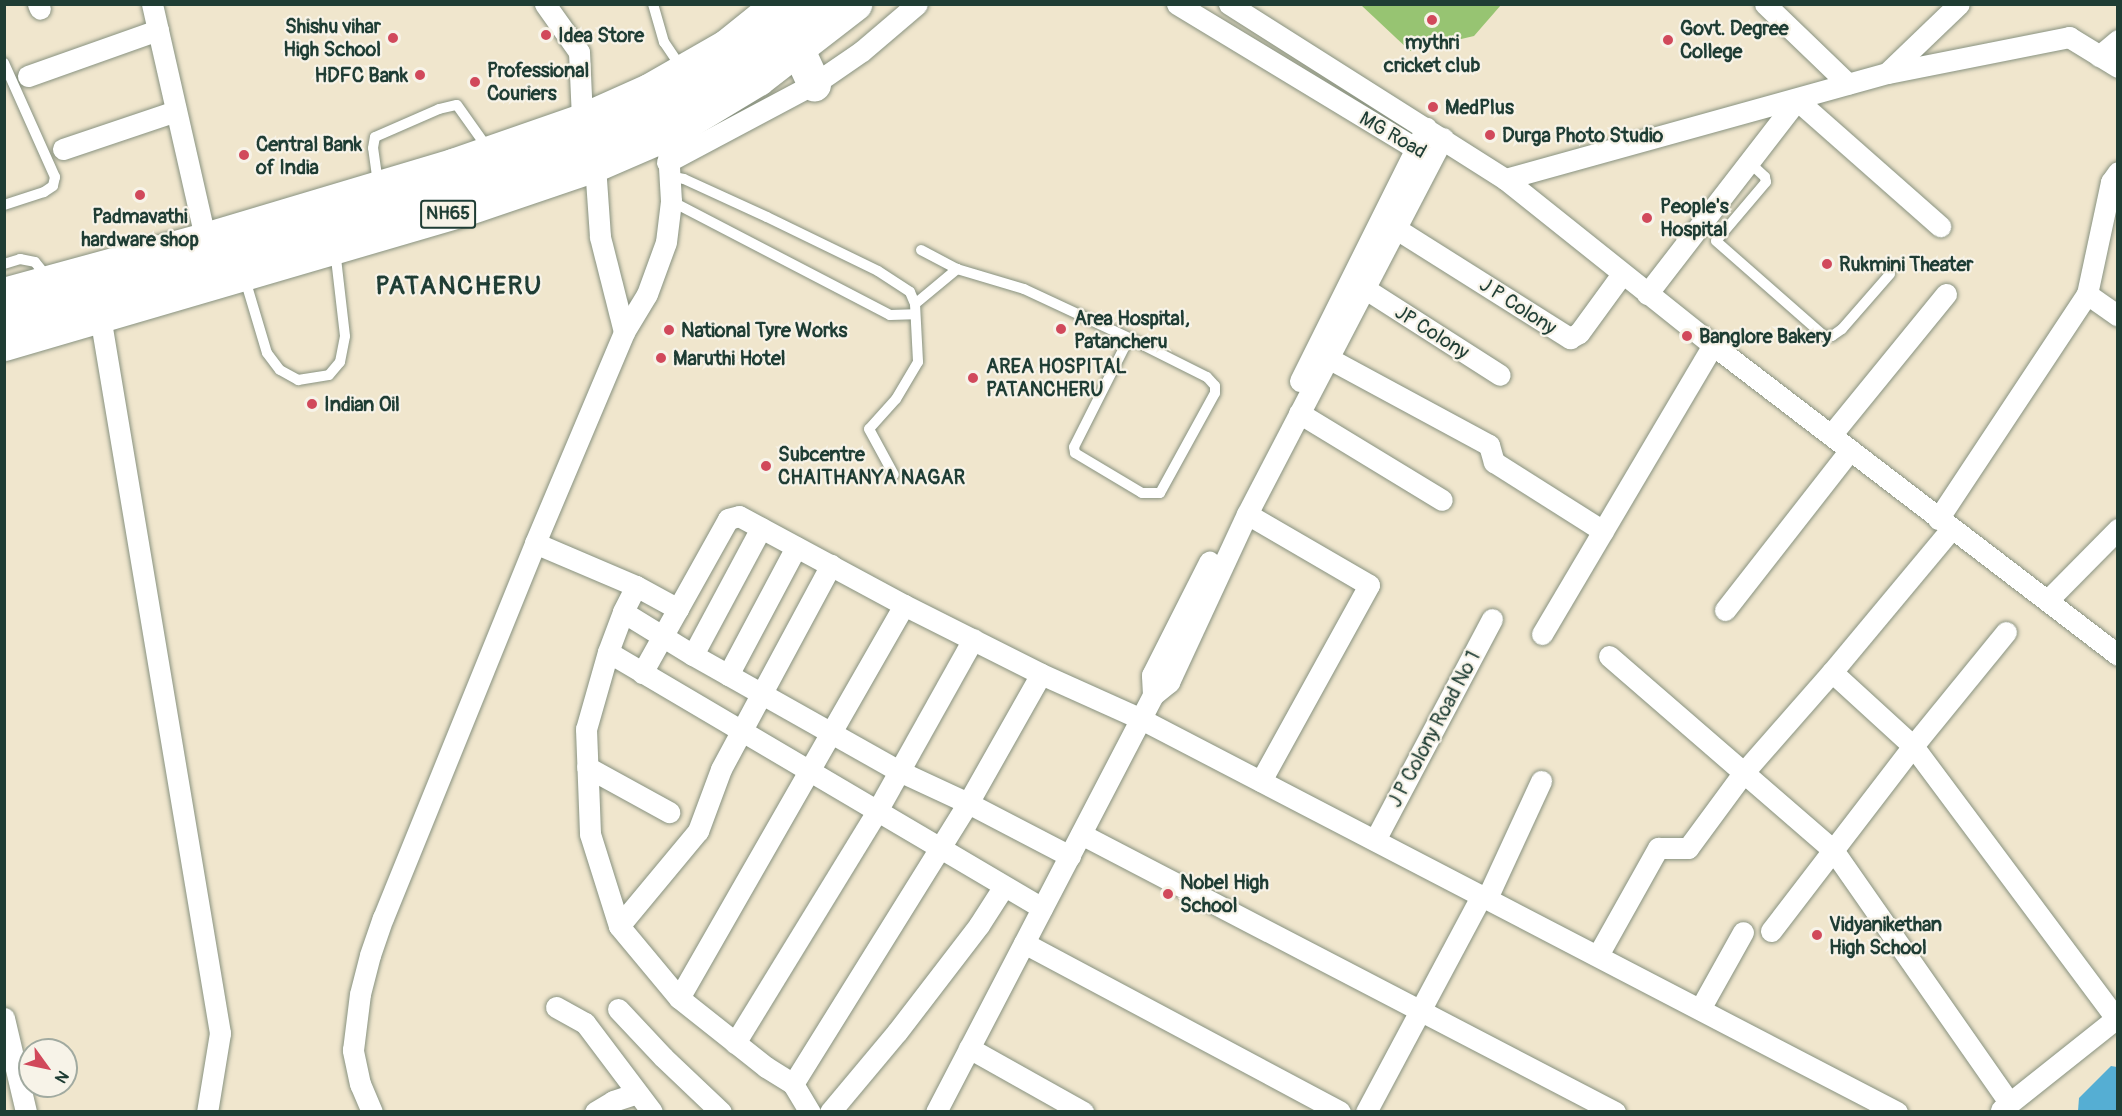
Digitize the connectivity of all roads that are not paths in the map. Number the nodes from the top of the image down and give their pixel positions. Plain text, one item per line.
1 (152, 4) edge
2 (545, 4) edge
3 (653, 4) edge
4 (777, 4) edge
5 (813, 4) edge
6 (855, 4) edge
7 (917, 4) edge
8 (1177, 4) edge
9 (1229, 4) edge
10 (1765, 4) edge
11 (1959, 4) edge
12 (158, 30) junction
13 (2118, 40) edge
14 (798, 50) junction
15 (2108, 61) edge
16 (4, 63) edge
17 (682, 69) junction
18 (1888, 73) junction
19 (28, 76) dead end
20 (814, 84) junction
21 (1848, 84) junction
22 (1797, 100) junction
23 (176, 111) junction
24 (582, 119) junction
25 (1434, 133) junction
26 (63, 149) dead end
27 (490, 152) junction
28 (1424, 153) junction
29 (1466, 154) junction
30 (668, 157) junction
31 (1749, 162) junction
32 (595, 165) junction
33 (2118, 172) edge
34 (1505, 179) junction
35 (379, 186) junction
36 (457, 186) junction
37 (671, 201) junction
38 (4, 205) edge
39 (1940, 225) dead end
40 (1699, 227) junction
41 (1395, 228) junction
42 (205, 238) junction
43 (1716, 241) junction
44 (335, 247) junction
45 (921, 250) dead end
46 (4, 264) edge
47 (957, 269) junction
48 (1622, 273) junction
49 (243, 274) junction
50 (1890, 274) dead end
51 (50, 280) junction
52 (1364, 288) junction
53 (4, 293) edge
54 (1647, 294) junction
55 (1946, 294) dead end
56 (2087, 294) junction
57 (915, 309) junction
58 (4, 315) edge
59 (100, 316) junction
60 (2118, 316) edge
61 (624, 332) junction
62 (1129, 338) junction
63 (4, 344) edge
64 (1713, 345) junction
65 (1328, 358) junction
66 (1500, 375) dead end
67 (1299, 413) junction
68 (1831, 435) junction
69 (1850, 450) junction
70 (894, 475) dead end
71 (1442, 500) dead end
72 (1247, 514) junction
73 (1945, 524) junction
74 (761, 528) junction
75 (2118, 529) edge
76 (1603, 531) junction
77 (535, 543) junction
78 (796, 547) junction
79 (831, 566) junction
80 (636, 586) junction
81 (2048, 600) junction
82 (904, 605) junction
83 (678, 609) junction
84 (1725, 610) dead end
85 (623, 612) junction
86 (1492, 619) dead end
87 (2006, 632) dead end
88 (1542, 634) dead end
89 (663, 637) junction
90 (973, 639) junction
91 (608, 652) junction
92 (693, 655) junction
93 (2118, 655) edge
94 (1609, 656) dead end
95 (1832, 672) junction
96 (642, 673) junction
97 (1041, 674) junction
98 (728, 675) junction
99 (1158, 684) junction
100 (761, 694) junction
101 (1141, 719) junction
102 (741, 732) junction
103 (830, 732) junction
104 (1913, 746) junction
105 (588, 767) junction
106 (807, 770) junction
107 (899, 771) junction
108 (1744, 772) junction
109 (1261, 781) junction
110 (1541, 781) dead end
111 (968, 803) junction
112 (877, 811) junction
113 (669, 812) dead end
114 (1081, 834) junction
115 (1375, 840) junction
116 (940, 849) junction
117 (1833, 850) junction
118 (1070, 856) junction
119 (1004, 886) junction
120 (1484, 897) junction
121 (1042, 908) junction
122 (619, 926) junction
123 (1743, 932) dead end
124 (1771, 932) dead end
125 (1024, 943) junction
126 (1598, 956) junction
127 (679, 998) junction
128 (556, 1007) dead end
129 (618, 1009) dead end
130 (1700, 1009) junction
131 (1420, 1010) junction
132 (4, 1018) edge
133 (2117, 1018) edge
134 (735, 1043) junction
135 (969, 1048) junction
136 (793, 1084) junction
137 (637, 1093) junction
138 (2004, 1107) edge
139 (1079, 1110) edge
140 (370, 1111) edge
141 (26, 1112) edge
142 (207, 1112) edge
143 (595, 1112) edge
144 (652, 1112) edge
145 (721, 1112) edge
146 (810, 1112) edge
147 (830, 1112) edge
148 (936, 1112) edge
149 (1341, 1112) edge
150 (1366, 1112) edge
151 (1615, 1112) edge
152 (1897, 1112) edge

1 - 12 street
2 - 24 street
3 - 17 lane
4 - 17 street
5 - 36 highway, NH65
6 - 14 highway, NH65
7 - 20 street
8 - 28 street, MG Road
9 - 25 street, MG Road
10 - 21 street
11 - 18 street
12 - 19 street
12 - 23 street
13 - 15 street
14 - 20 highway
14 - 30 highway, NH65
15 - 18 street
16 - 38 lane
17 - 24 street
18 - 21 street
20 - 30 street
21 - 22 street
22 - 31 street
22 - 34 street
22 - 39 street
23 - 26 street
23 - 42 street
24 - 27 street
25 - 28 street
25 - 29 street, MG Road
27 - 35 lane
27 - 36 street
28 - 29 street, MG Road
28 - 41 street
28 - 99 street
29 - 34 street
30 - 32 highway, NH65
30 - 37 street
30 - 57 lane
31 - 40 street
31 - 43 lane
32 - 36 highway, NH65
32 - 61 street
33 - 56 street
34 - 48 street
35 - 36 street
35 - 42 street
36 - 44 highway, NH65
36 - 58 highway, NH65
37 - 57 lane
37 - 61 street
40 - 43 lane
40 - 54 street
41 - 48 street, J P Colony
41 - 52 street
42 - 51 street
43 - 50 lane
44 - 49 highway, NH65
44 - 49 lane
45 - 47 lane
46 - 51 lane
47 - 57 lane
47 - 62 lane
48 - 54 street
49 - 59 highway, NH65
51 - 53 street
52 - 65 street
52 - 66 street, JP Colony
54 - 64 street
55 - 68 street
56 - 60 street
56 - 73 street
57 - 70 lane
59 - 63 highway, NH65
59 - 142 street
61 - 77 street
62 - 62 lane
64 - 68 street
64 - 76 street
65 - 67 street
65 - 76 street
67 - 71 street
67 - 72 street
68 - 69 street
69 - 73 street
69 - 84 street
72 - 99 street
72 - 109 street
73 - 81 street
73 - 95 street
74 - 78 street
74 - 83 street
74 - 92 street
75 - 81 street
76 - 88 street
77 - 80 street
77 - 140 street
78 - 79 street
78 - 98 street
79 - 82 street
79 - 100 street
80 - 83 street
80 - 85 street
81 - 93 street
82 - 90 street
82 - 103 street
83 - 89 street
85 - 89 street
85 - 91 street
86 - 115 street, J P Colony Road No 1
87 - 104 street
89 - 92 street
89 - 96 street
90 - 97 street
90 - 107 street
91 - 96 street
91 - 105 street
92 - 98 street
94 - 108 street
95 - 104 street
95 - 108 street
96 - 102 street
97 - 101 street
97 - 111 street
98 - 100 street
99 - 101 street
100 - 102 street
100 - 103 street
101 - 109 street
101 - 114 street
102 - 106 street
102 - 122 street
103 - 106 street
103 - 107 street
104 - 117 street
104 - 133 street
105 - 113 street
105 - 122 street
106 - 112 street
106 - 127 street
107 - 111 street
107 - 112 street
108 - 117 street
108 - 126 street
109 - 115 street
110 - 120 street
111 - 116 street
111 - 118 street
112 - 116 street
112 - 134 street
114 - 118 street
114 - 131 street
115 - 120 street
116 - 119 street
116 - 136 street
117 - 124 street
117 - 138 street
118 - 121 street
119 - 121 street
119 - 147 street
120 - 126 street
120 - 131 street
121 - 125 street
122 - 127 street
123 - 130 street
125 - 135 street
125 - 149 street
126 - 130 street
127 - 134 street
128 - 137 street
129 - 145 street
130 - 152 street
131 - 150 street
131 - 151 street
132 - 141 street
133 - 138 street
134 - 136 street
135 - 139 street
135 - 148 street
136 - 146 street
137 - 143 street
137 - 144 street

